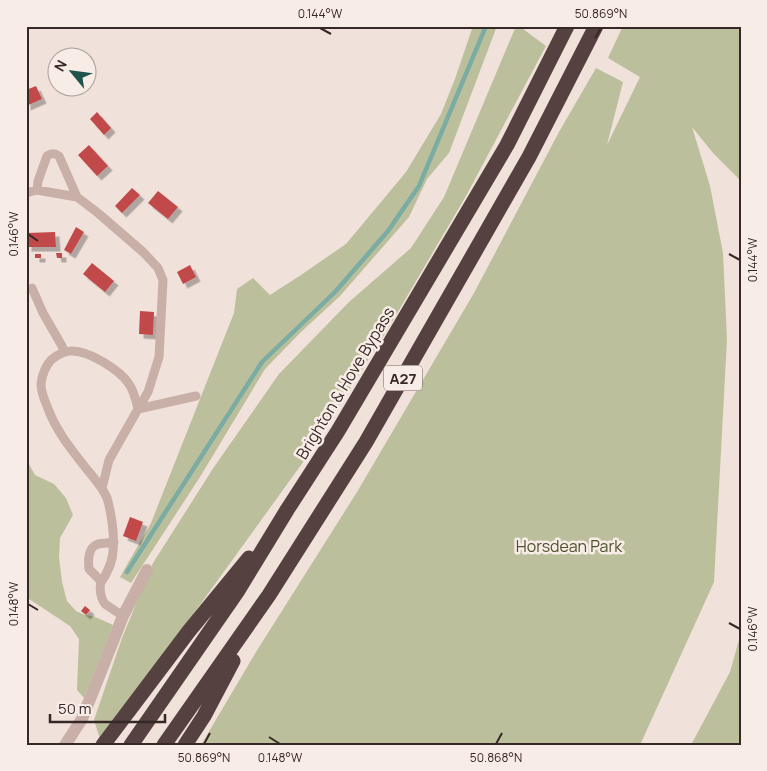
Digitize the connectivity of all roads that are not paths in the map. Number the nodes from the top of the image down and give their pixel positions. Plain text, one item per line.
1 (567, 26) edge
2 (596, 26) edge
3 (37, 190) junction
4 (26, 193) edge
5 (77, 197) junction
6 (32, 288) dead end
7 (64, 352) junction
8 (196, 396) dead end
9 (138, 409) junction
10 (102, 488) junction
11 (287, 510) junction
12 (114, 542) junction
13 (147, 570) dead end
14 (101, 583) junction
15 (268, 595) junction
16 (123, 616) junction
17 (65, 745) edge
18 (103, 745) edge
19 (131, 745) edge
20 (164, 745) edge
21 (186, 745) edge

1 - 11 highway, Brighton & Hove Bypass / A27
2 - 15 highway, A27
3 - 4 lane
3 - 5 lane
3 - 5 lane
5 - 9 lane
6 - 7 lane
7 - 9 lane
7 - 10 lane
8 - 9 lane
9 - 10 lane
10 - 12 lane
11 - 18 highway, A27
11 - 19 highway, Brighton & Hove Bypass / A27
12 - 14 lane
12 - 14 lane
13 - 16 street
14 - 16 lane
15 - 20 highway, A27
15 - 21 highway, A27
16 - 17 street

